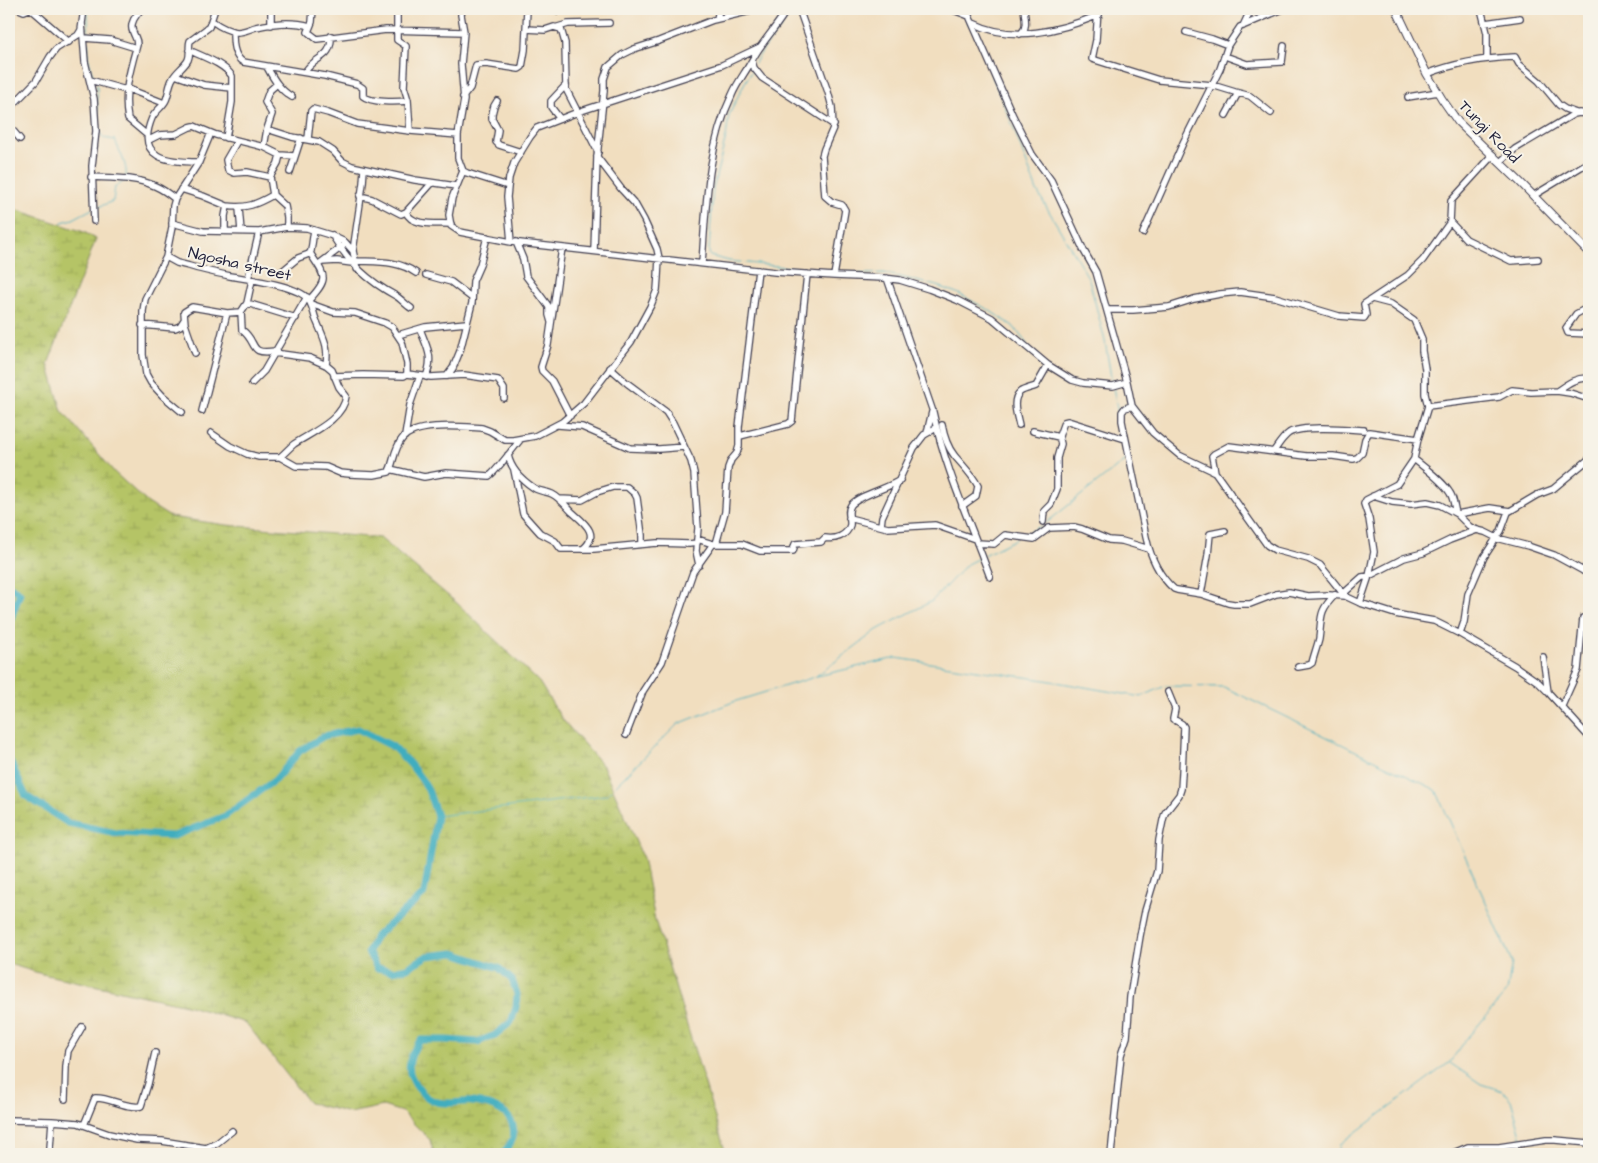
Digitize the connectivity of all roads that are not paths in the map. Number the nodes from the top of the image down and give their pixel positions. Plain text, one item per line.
1 (19, 9) edge
2 (30, 9) edge
3 (84, 9) edge
4 (142, 9) edge
5 (215, 9) edge
6 (271, 9) edge
7 (313, 9) edge
8 (396, 9) edge
9 (462, 9) edge
10 (527, 9) edge
11 (719, 9) edge
12 (759, 9) edge
13 (788, 9) edge
14 (799, 9) edge
15 (951, 9) edge
16 (966, 9) edge
17 (1024, 9) edge
18 (1251, 9) edge
19 (1283, 9) edge
20 (1396, 9) edge
21 (1098, 12) edge
22 (1482, 13) dead end
23 (969, 16) junction
24 (1520, 18) dead end
25 (717, 19) junction
26 (212, 21) junction
27 (973, 22) junction
28 (82, 23) junction
29 (609, 23) dead end
30 (1485, 23) junction
31 (271, 25) junction
32 (310, 26) junction
33 (1242, 26) junction
34 (558, 27) junction
35 (526, 29) junction
36 (397, 30) junction
37 (233, 31) junction
38 (464, 32) junction
39 (1186, 32) dead end
40 (1020, 34) junction
41 (331, 36) junction
42 (84, 38) junction
43 (69, 42) junction
44 (1228, 45) junction
45 (1284, 46) dead end
46 (760, 47) junction
47 (136, 48) junction
48 (189, 50) junction
49 (1225, 56) junction
50 (1487, 59) junction
51 (752, 61) junction
52 (267, 67) junction
53 (746, 71) junction
54 (305, 72) junction
55 (757, 73) junction
56 (1427, 74) junction
57 (175, 75) junction
58 (90, 80) junction
59 (277, 84) junction
60 (566, 85) junction
61 (1212, 85) junction
62 (232, 88) junction
63 (126, 89) junction
64 (1438, 92) junction
65 (1238, 93) junction
66 (464, 96) junction
67 (292, 97) dead end
68 (1408, 97) dead end
69 (408, 101) junction
70 (497, 101) dead end
71 (164, 103) junction
72 (602, 104) junction
73 (10, 108) edge
74 (578, 112) junction
75 (1271, 113) dead end
76 (1576, 113) junction
77 (1589, 114) edge
78 (1226, 115) dead end
79 (560, 119) junction
80 (834, 125) junction
81 (9, 126) edge
82 (267, 129) junction
83 (410, 131) junction
84 (211, 133) junction
85 (458, 135) junction
86 (148, 137) junction
87 (226, 138) junction
88 (301, 138) junction
89 (20, 139) dead end
90 (308, 139) junction
91 (237, 141) junction
92 (264, 148) junction
93 (521, 152) junction
94 (280, 155) junction
95 (598, 155) junction
96 (294, 156) junction
97 (1493, 156) junction
98 (199, 162) junction
99 (1500, 162) junction
100 (1589, 162) edge
101 (364, 169) junction
102 (462, 171) junction
103 (290, 172) dead end
104 (91, 177) junction
105 (270, 177) junction
106 (432, 183) junction
107 (456, 186) junction
108 (508, 186) junction
109 (181, 189) junction
110 (273, 194) junction
111 (360, 196) junction
112 (1533, 196) junction
113 (175, 199) junction
114 (227, 206) junction
115 (239, 208) junction
116 (406, 212) junction
117 (94, 221) dead end
118 (1450, 222) junction
119 (172, 224) junction
120 (450, 224) junction
121 (287, 227) junction
122 (314, 230) junction
123 (225, 231) junction
124 (241, 231) junction
125 (259, 232) junction
126 (1143, 233) dead end
127 (332, 236) junction
128 (487, 238) junction
129 (514, 242) junction
130 (346, 243) junction
131 (562, 248) junction
132 (340, 249) junction
133 (353, 251) junction
134 (594, 251) junction
135 (310, 252) junction
136 (1589, 253) edge
137 (166, 257) junction
138 (659, 258) junction
139 (1538, 259) dead end
140 (354, 262) junction
141 (320, 263) junction
142 (702, 263) junction
143 (758, 270) junction
144 (281, 272) dead end
145 (416, 273) dead end
146 (808, 274) junction
147 (426, 275) dead end
148 (834, 276) junction
149 (887, 278) junction
150 (250, 279) junction
151 (472, 298) junction
152 (1372, 299) junction
153 (309, 301) junction
154 (247, 303) junction
155 (412, 308) dead end
156 (1589, 308) edge
157 (1107, 310) junction
158 (241, 312) junction
159 (227, 313) junction
160 (296, 318) junction
161 (184, 319) junction
162 (466, 323) junction
163 (552, 324) junction
164 (142, 325) junction
165 (420, 329) junction
166 (1589, 334) edge
167 (398, 335) junction
168 (258, 352) junction
169 (274, 352) junction
170 (195, 353) dead end
171 (326, 365) junction
172 (1048, 365) junction
173 (267, 367) junction
174 (610, 368) junction
175 (407, 374) junction
176 (334, 376) junction
177 (423, 376) junction
178 (447, 376) junction
179 (1589, 378) edge
180 (1127, 382) junction
181 (252, 383) dead end
182 (1557, 391) junction
183 (504, 398) dead end
184 (1589, 399) edge
185 (1132, 406) junction
186 (1428, 406) junction
187 (932, 407) junction
188 (202, 411) dead end
189 (182, 412) dead end
190 (570, 416) junction
191 (1019, 424) dead end
192 (558, 425) junction
193 (939, 427) junction
194 (1364, 430) dead end
195 (1033, 431) dead end
196 (210, 433) dead end
197 (927, 433) junction
198 (405, 436) junction
199 (740, 436) junction
200 (1059, 437) junction
201 (1125, 439) junction
202 (520, 440) junction
203 (1418, 440) junction
204 (684, 447) junction
205 (1274, 451) junction
206 (508, 455) junction
207 (280, 457) junction
208 (1414, 459) junction
209 (1589, 460) edge
210 (390, 469) junction
211 (514, 470) junction
212 (1215, 472) junction
213 (900, 480) junction
214 (1373, 496) junction
215 (559, 499) junction
216 (962, 506) junction
217 (1508, 512) junction
218 (1456, 514) junction
219 (849, 518) junction
220 (1043, 522) dead end
221 (882, 526) junction
222 (1477, 530) junction
223 (1225, 531) dead end
224 (1497, 538) junction
225 (590, 539) junction
226 (697, 541) junction
227 (976, 541) junction
228 (642, 544) junction
229 (714, 544) junction
230 (583, 549) junction
231 (599, 549) junction
232 (1149, 549) junction
233 (699, 565) junction
234 (1588, 568) edge
235 (1369, 576) junction
236 (990, 577) dead end
237 (1201, 594) junction
238 (1336, 595) junction
239 (1344, 595) junction
240 (1360, 603) junction
241 (1582, 618) dead end
242 (1460, 634) junction
243 (1543, 657) dead end
244 (1298, 667) dead end
245 (1168, 692) dead end
246 (1548, 692) junction
247 (1562, 706) junction
248 (626, 735) dead end
249 (1589, 737) edge
250 (82, 1027) dead end
251 (155, 1053) dead end
252 (65, 1099) dead end
253 (9, 1120) edge
254 (52, 1121) junction
255 (84, 1125) junction
256 (232, 1131) dead end
257 (1589, 1143) edge
258 (51, 1154) edge
259 (1111, 1154) edge
260 (1451, 1154) edge

1 - 2 street
2 - 43 street
3 - 28 street
4 - 47 street
5 - 26 street
6 - 31 street
7 - 32 street
8 - 36 street
9 - 38 street
10 - 35 street
11 - 25 street
12 - 25 street
13 - 46 street
14 - 80 street
15 - 23 street
16 - 23 street
17 - 40 street
18 - 33 street
19 - 33 street
20 - 56 main road, Tungi Road
21 - 40 street
21 - 61 street
22 - 30 street
23 - 27 street
24 - 30 street
25 - 72 street
26 - 37 street
26 - 48 street
27 - 40 street
27 - 157 street
28 - 42 street
28 - 43 street
29 - 34 street
30 - 50 street
31 - 32 street
31 - 37 street
32 - 41 street
33 - 44 street
34 - 35 street
34 - 60 street
35 - 66 street
36 - 38 street
36 - 41 street
36 - 69 street
37 - 52 street
38 - 66 street
39 - 44 street
41 - 54 street
42 - 47 street
42 - 58 street
43 - 73 street
44 - 49 street
45 - 49 street
46 - 51 street
46 - 72 street
47 - 63 street
48 - 57 street
48 - 62 street
49 - 61 street
50 - 56 street
50 - 76 street
51 - 53 street
51 - 55 street
52 - 54 street
52 - 59 street
53 - 55 street
53 - 142 street
54 - 69 street
55 - 80 street
56 - 64 main road, Tungi Road
57 - 62 street
57 - 71 street
58 - 63 street
58 - 104 street
59 - 67 street
59 - 82 street
60 - 74 street
60 - 79 street
61 - 65 street
61 - 126 street
62 - 87 street
63 - 71 street
63 - 86 street
64 - 68 street
64 - 97 main road, Tungi Road
65 - 75 street
65 - 78 street
66 - 85 street
69 - 83 street
70 - 93 street
71 - 86 street
72 - 74 street
72 - 95 street
74 - 79 street
74 - 95 street
76 - 77 street
76 - 99 street
79 - 93 street
80 - 148 street
81 - 89 street
82 - 88 street
82 - 92 street
83 - 85 street
83 - 90 street
84 - 86 street
84 - 87 street
84 - 98 street
85 - 102 street
86 - 98 street
87 - 91 street
88 - 90 street
88 - 96 street
90 - 101 street
91 - 92 street
91 - 105 street
92 - 94 street
93 - 108 street
94 - 96 street
94 - 105 street
95 - 134 street
95 - 138 street
96 - 103 street
97 - 99 main road, Tungi Road
97 - 118 street
98 - 109 street
99 - 112 main road, Tungi Road
100 - 112 street
101 - 106 street
101 - 111 street
102 - 107 street
102 - 108 street
104 - 113 street
104 - 117 street
105 - 110 street
106 - 107 street
106 - 116 street
107 - 120 street
108 - 129 street
109 - 113 street
109 - 114 street
110 - 115 street
110 - 121 street
111 - 116 street
111 - 133 street
112 - 136 main road, Tungi Road
113 - 119 street
114 - 115 street
114 - 123 street
115 - 124 street
116 - 120 street
118 - 139 street
118 - 152 street
119 - 123 street
119 - 137 street
120 - 128 street
121 - 122 street
121 - 125 street
122 - 127 street
122 - 135 street
123 - 124 street
124 - 125 street
125 - 150 street
127 - 130 street
127 - 132 street
128 - 129 street
128 - 151 street
129 - 131 street
129 - 163 street
130 - 132 street
130 - 133 street
131 - 134 street
131 - 163 street
132 - 140 street
132 - 141 street
133 - 140 street
134 - 138 street
135 - 141 street
135 - 144 street
137 - 150 street, Ngosha street
137 - 164 street
138 - 142 street
138 - 174 street
140 - 141 street
140 - 145 street
140 - 155 street
141 - 153 street
142 - 143 street
143 - 146 street
143 - 199 street
146 - 148 street
146 - 199 street
147 - 151 street
148 - 149 street
149 - 172 street
149 - 187 street
150 - 153 street, Ngosha street
150 - 154 street
151 - 162 street
152 - 157 street
152 - 186 street
153 - 160 street
153 - 167 street, Ngosha street
153 - 171 street
154 - 158 street
154 - 160 street
156 - 166 street
157 - 180 street
158 - 159 street
158 - 168 street
159 - 161 street
159 - 188 street
160 - 169 street
161 - 164 street
161 - 170 street
162 - 165 street
162 - 178 street
163 - 190 street
164 - 189 street
165 - 167 street
165 - 177 street
167 - 175 street
168 - 169 street
168 - 173 street
169 - 171 street
169 - 173 street
171 - 176 street
172 - 180 street
172 - 191 street
173 - 181 street
174 - 190 street
174 - 204 street
175 - 176 street
175 - 177 street
176 - 207 street
177 - 178 street
177 - 198 street
178 - 183 street
179 - 182 street
180 - 185 street
182 - 184 street
182 - 186 street
185 - 201 street
185 - 212 street
186 - 203 street
187 - 193 street
187 - 197 street
190 - 192 street
192 - 202 street
192 - 204 street
193 - 197 street
193 - 216 street
193 - 216 street
194 - 205 street
195 - 200 street
196 - 207 street
197 - 213 street
198 - 202 street
198 - 210 street
199 - 229 street
200 - 201 street
200 - 220 street
201 - 232 street
202 - 206 street
203 - 205 street
203 - 208 street
204 - 226 street
205 - 212 street
206 - 210 street
206 - 211 street
207 - 210 street
208 - 214 street
208 - 218 street
209 - 217 street
211 - 215 street
211 - 230 street
212 - 239 street
213 - 219 street
213 - 221 street
214 - 218 street
214 - 235 street
215 - 225 street
215 - 228 street
216 - 227 street
217 - 218 street
217 - 224 street
218 - 222 street
219 - 221 street
219 - 229 street
221 - 227 street
222 - 224 street
222 - 235 street
223 - 237 street
224 - 234 street
224 - 242 street
225 - 230 street
225 - 231 street
226 - 228 street
226 - 229 street
226 - 233 street
227 - 232 street
227 - 236 street
228 - 231 street
229 - 233 street
230 - 231 street
232 - 237 street
233 - 248 street
235 - 239 street
235 - 240 street
237 - 238 street
238 - 239 street
238 - 244 street
239 - 240 street
240 - 242 street
241 - 247 street
242 - 246 street
243 - 246 street
245 - 259 street
246 - 247 street
247 - 249 street
250 - 252 street
251 - 255 street
253 - 254 street
254 - 255 street
254 - 258 street
255 - 256 street
257 - 260 street

